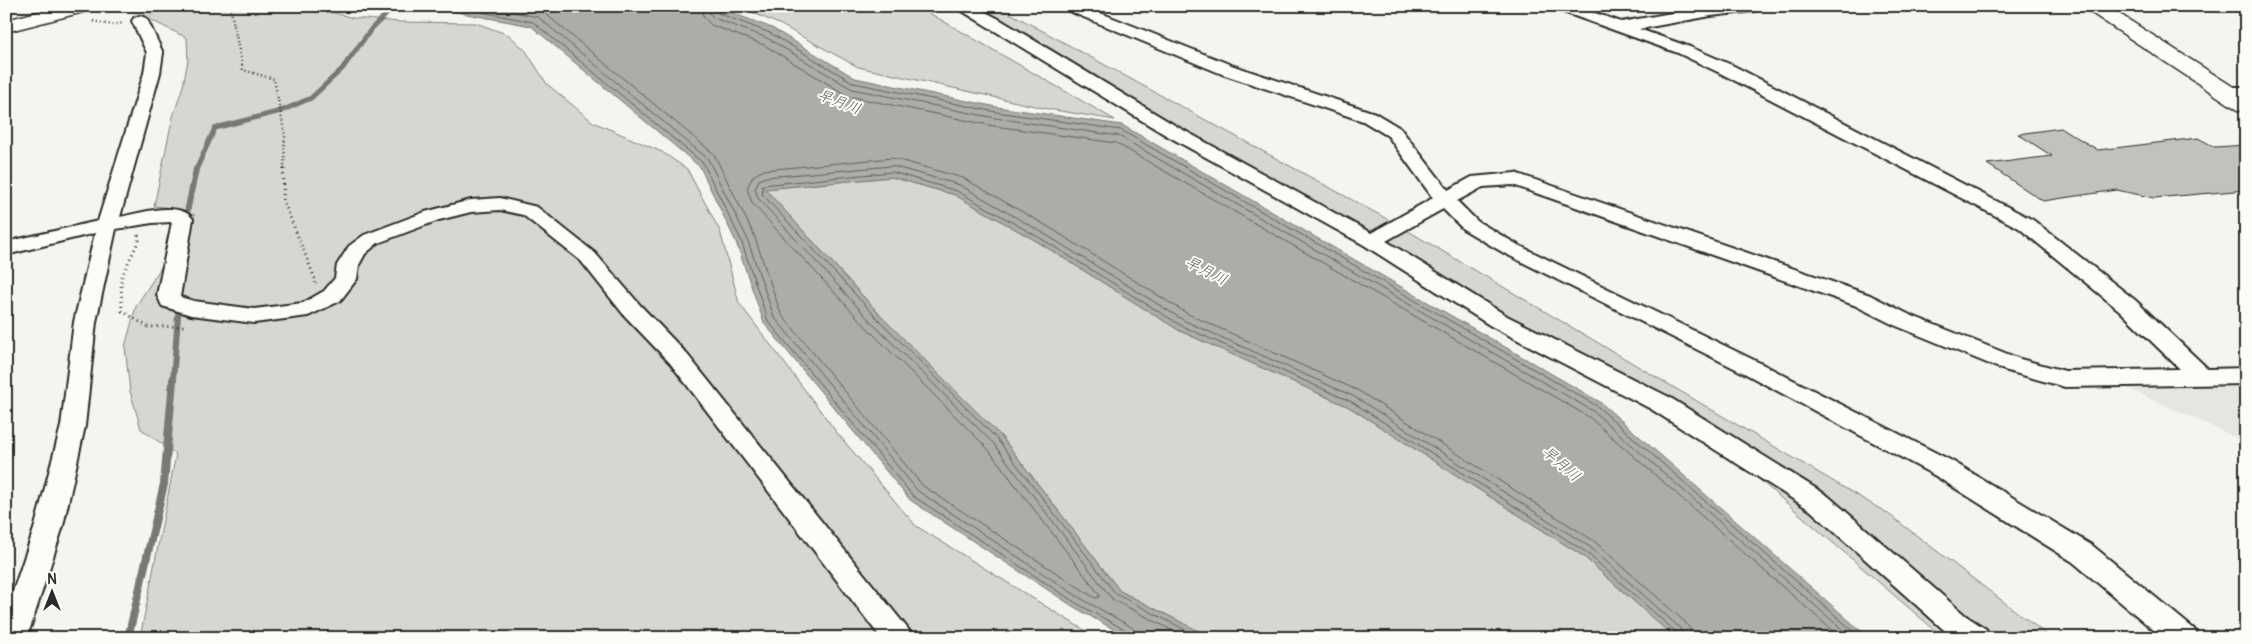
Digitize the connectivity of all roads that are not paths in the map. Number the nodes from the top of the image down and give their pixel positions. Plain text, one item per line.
1 (84, 6) edge
2 (962, 6) edge
3 (1069, 6) edge
4 (1560, 6) edge
5 (1755, 6) edge
6 (2094, 6) edge
7 (140, 21) tunnel mouth
8 (6, 26) edge
9 (1621, 28) junction
10 (2236, 92) edge
11 (2246, 105) edge
12 (1444, 199) junction
13 (107, 225) junction
14 (1371, 241) junction
15 (6, 249) edge
16 (2246, 376) edge
17 (2202, 377) junction
18 (12, 638) edge
19 (898, 638) edge
20 (1976, 638) edge
21 (2184, 638) edge

1 - 8 street
2 - 14 street
3 - 12 street
4 - 9 street
5 - 9 street
6 - 10 street
7 - 13 street
9 - 17 street
10 - 11 street
12 - 14 street
12 - 17 street
12 - 21 street
13 - 15 street
13 - 18 street
13 - 19 street
14 - 20 street
16 - 17 street

